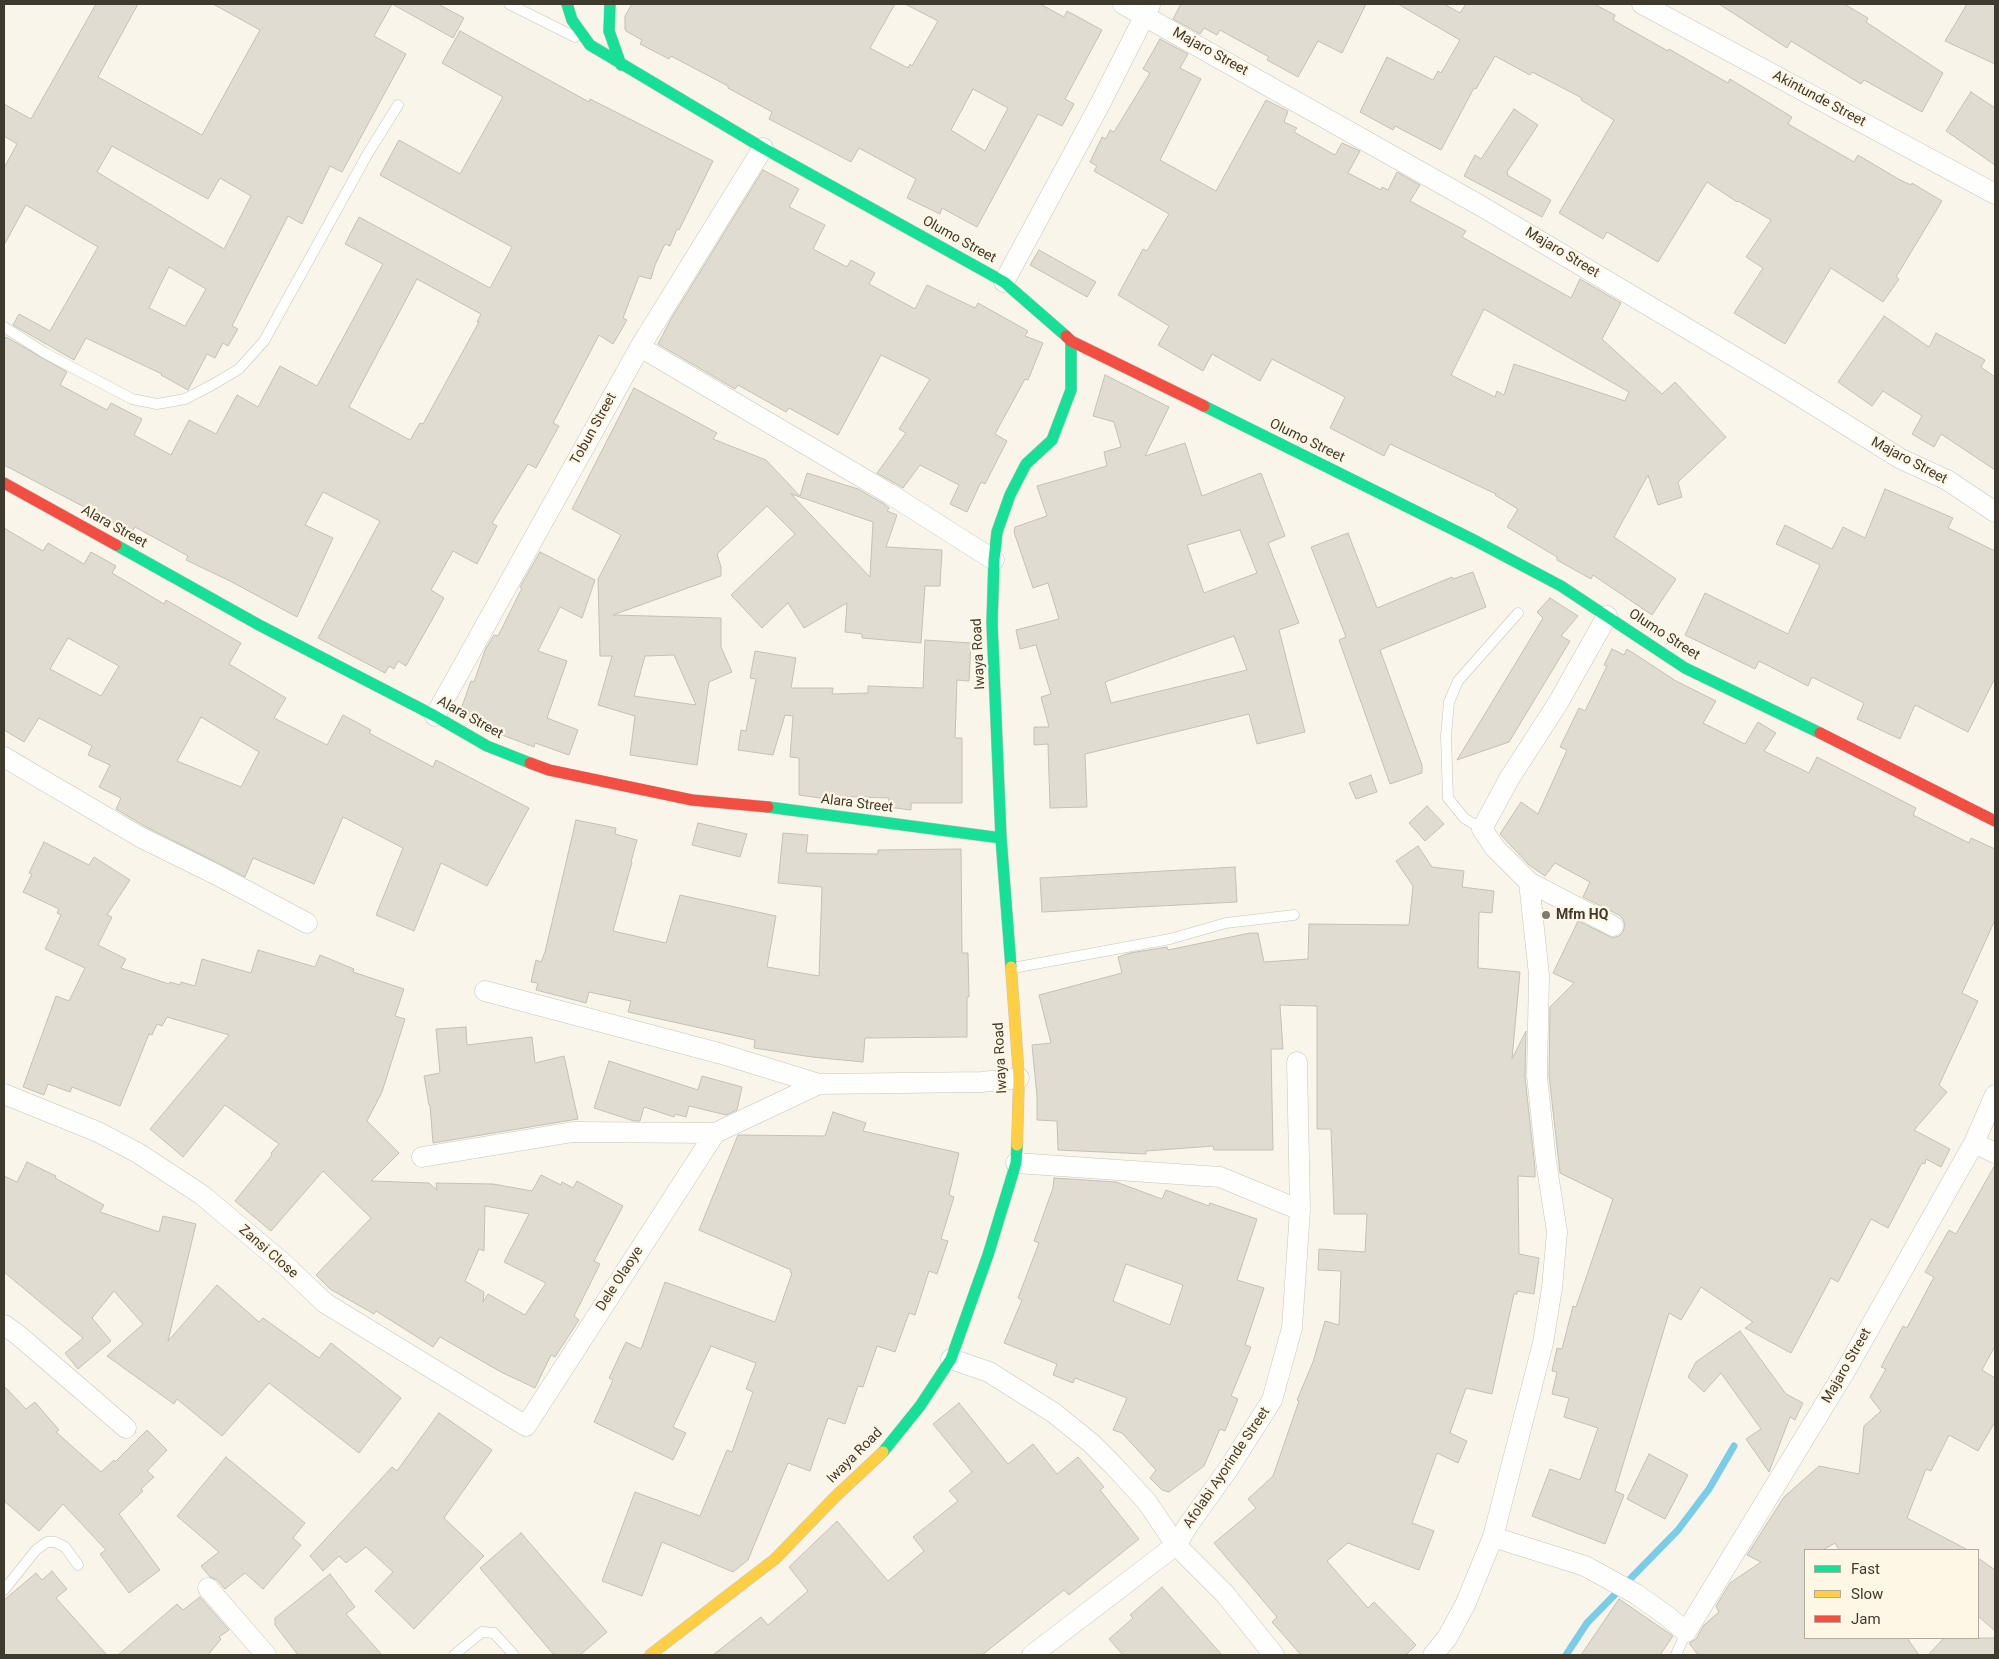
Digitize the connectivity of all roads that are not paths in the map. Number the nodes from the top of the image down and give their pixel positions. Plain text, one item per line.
1 (509, 4) edge
2 (567, 4) edge
3 (610, 4) edge
4 (1123, 4) edge
5 (1642, 4) edge
6 (1148, 10) edge
7 (590, 45) junction
8 (621, 65) junction
9 (398, 105) dead end
10 (763, 148) junction
11 (1995, 194) edge
12 (1004, 282) junction
13 (4, 327) edge
14 (1071, 341) junction
15 (640, 347) junction
16 (4, 483) edge
17 (1995, 512) edge
18 (994, 560) junction
19 (1518, 613) dead end
20 (1607, 616) junction
21 (435, 716) junction
22 (4, 757) edge
23 (1995, 822) edge
24 (1482, 829) junction
25 (1001, 838) junction
26 (1529, 882) junction
27 (1294, 916) dead end
28 (307, 923) dead end
29 (1613, 926) dead end
30 (1009, 969) junction
31 (485, 991) dead end
32 (1297, 1062) dead end
33 (1019, 1078) junction
34 (818, 1084) junction
35 (4, 1094) edge
36 (1995, 1095) edge
37 (715, 1133) junction
38 (1974, 1143) junction
39 (1995, 1153) edge
40 (422, 1157) dead end
41 (1016, 1163) junction
42 (1300, 1210) junction
43 (4, 1325) edge
44 (951, 1359) junction
45 (526, 1426) joint
46 (126, 1428) dead end
47 (1493, 1537) junction
48 (1176, 1546) junction
49 (78, 1564) dead end
50 (208, 1588) dead end
51 (4, 1590) edge
52 (1686, 1632) junction
53 (266, 1655) edge
54 (454, 1655) edge
55 (514, 1655) edge
56 (650, 1655) edge
57 (1032, 1655) edge
58 (1274, 1655) edge
59 (1433, 1655) edge
60 (1676, 1655) edge

1 - 7 lane
2 - 7 street
3 - 8 street
4 - 6 street, Majaro Street
5 - 11 street, Akintunde Street
6 - 12 street
6 - 17 street, Majaro Street
7 - 8 street, Olumo Street
8 - 10 street, Olumo Street
9 - 13 lane
10 - 12 street, Olumo Street
10 - 15 street, Tobun Street
12 - 14 street, Olumo Street
14 - 18 street, Iwaya Road
14 - 20 street, Olumo Street
15 - 18 street
15 - 21 street, Tobun Street
16 - 21 street, Alara Street
18 - 25 street, Iwaya Road
19 - 24 lane
20 - 23 street, Olumo Street
20 - 24 street
21 - 25 street, Alara Street
22 - 28 street
24 - 26 street
25 - 30 street, Iwaya Road
26 - 29 street
26 - 47 street
27 - 30 lane
30 - 33 street, Iwaya Road
31 - 34 street
32 - 42 street, Afolabi Ayorinde Street
33 - 34 street
33 - 41 street, Iwaya Road
34 - 37 street
35 - 45 street, Zansi Close
36 - 38 street, Majaro Street
37 - 40 street
37 - 45 street, Dele Olaoye
38 - 39 street
38 - 52 street, Majaro Street
41 - 42 street
41 - 44 street, Iwaya Road
42 - 48 street, Afolabi Ayorinde Street
43 - 46 street
44 - 48 street
44 - 56 street, Iwaya Road
47 - 52 street
47 - 59 street
48 - 57 street, Afolabi Ayorinde Street
48 - 58 street
49 - 51 lane
50 - 53 street
52 - 60 lane
54 - 55 lane

